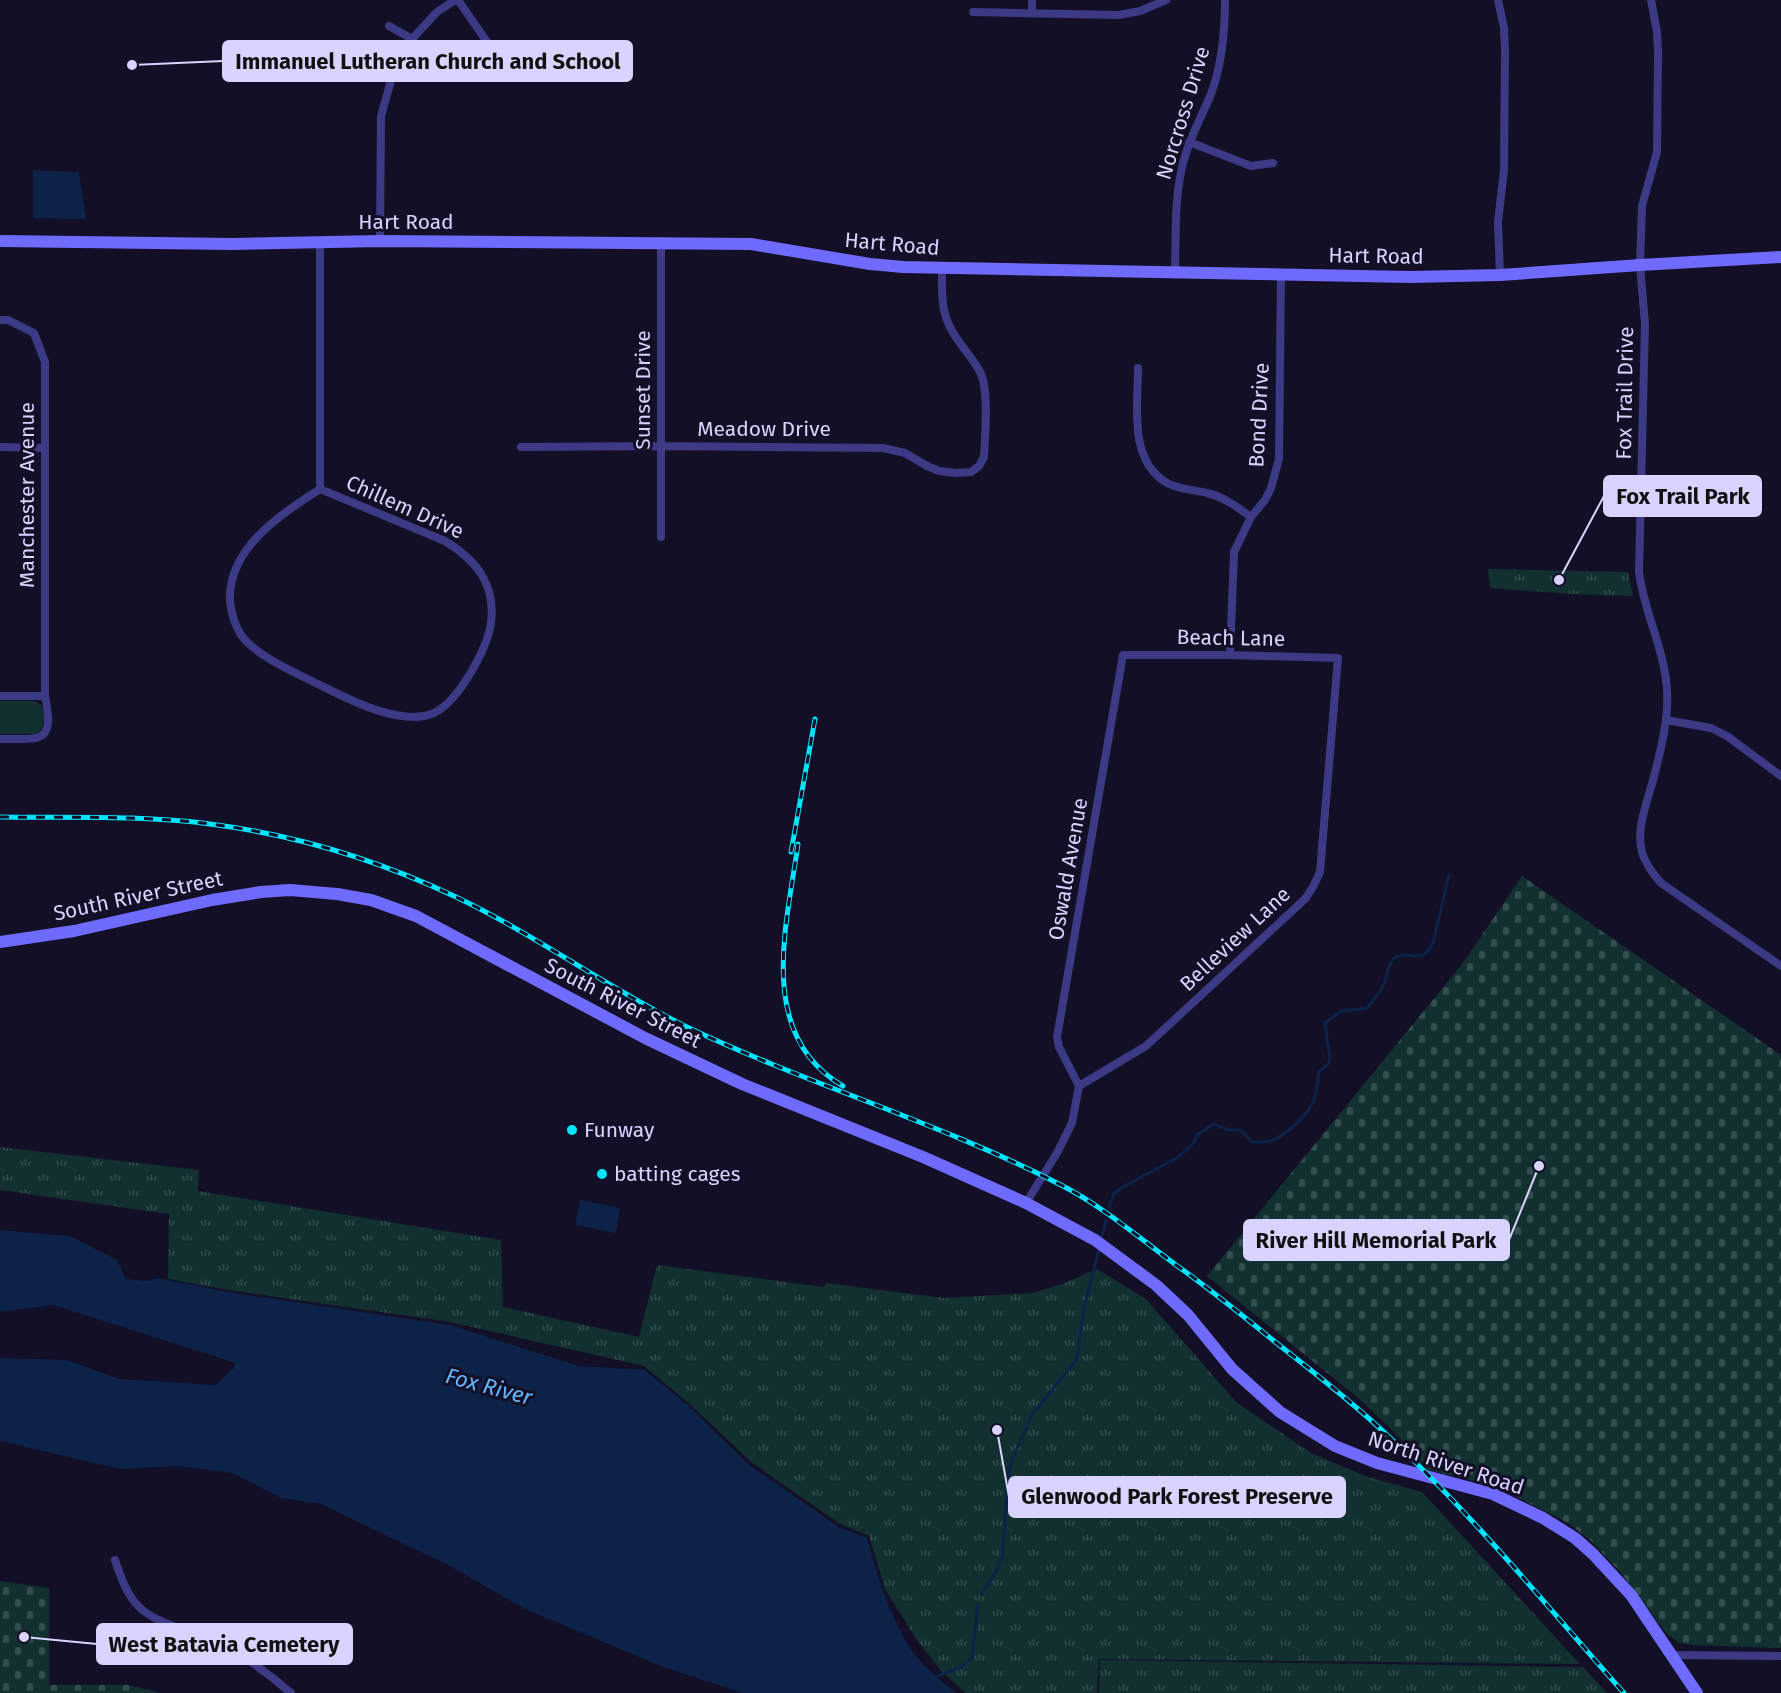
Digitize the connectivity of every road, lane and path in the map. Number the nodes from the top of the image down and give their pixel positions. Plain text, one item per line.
1 (457, 0) edge
2 (1032, 0) edge
3 (1166, 0) edge
4 (1225, 0) edge
5 (1498, 0) edge
6 (1651, 0) edge
7 (973, 12) dead end
8 (1032, 14) junction
9 (389, 26) dead end
10 (412, 39) junction
11 (501, 62) dead end
12 (1189, 142) junction
13 (1273, 163) dead end
14 (0, 241) edge
15 (381, 241) junction
16 (320, 242) junction
17 (661, 243) junction
18 (1781, 258) edge
19 (1640, 265) junction
20 (942, 268) junction
21 (1174, 273) junction
22 (1281, 273) junction
23 (1500, 275) junction
24 (0, 320) edge
25 (1138, 368) dead end
26 (661, 446) junction
27 (0, 447) edge
28 (521, 447) dead end
29 (44, 448) junction
30 (320, 489) junction
31 (1251, 518) junction
32 (661, 537) dead end
33 (1123, 655) joint
34 (1230, 655) junction
35 (1338, 658) joint
36 (0, 696) edge
37 (45, 696) junction
38 (1666, 720) junction
39 (0, 739) edge
40 (1781, 776) edge
41 (0, 942) edge
42 (1781, 966) edge
43 (1079, 1086) junction
44 (1026, 1203) junction
45 (1188, 1315) joint
46 (115, 1560) dead end
47 (1670, 1655) junction
48 (1781, 1656) edge
49 (291, 1693) edge
50 (1697, 1693) edge

1 - 10 street
1 - 11 street
2 - 8 street
3 - 8 street
4 - 12 street, Norcross Drive
5 - 23 street
6 - 19 street, Fox Trail Drive
7 - 8 street
9 - 10 street
10 - 15 street
12 - 13 street
12 - 21 street, Norcross Drive
14 - 16 main road, Hart Road
15 - 16 main road, Hart Road
15 - 17 main road, Hart Road
16 - 30 street, Chillem Drive
17 - 20 main road, Hart Road
17 - 26 street, Sunset Drive
18 - 19 main road, Hart Road
19 - 23 main road, Hart Road
19 - 38 street, Fox Trail Drive
20 - 21 main road, Hart Road
20 - 26 street, Meadow Drive
21 - 22 main road, Hart Road
22 - 23 main road, Hart Road
22 - 31 street, Bond Drive
24 - 29 street, Manchester Avenue
25 - 31 street
26 - 28 street, Meadow Drive
26 - 32 street, Sunset Drive
27 - 29 street
29 - 37 street, Manchester Avenue
30 - 30 street, Chillem Drive
31 - 34 street, Bond Drive
33 - 34 street, Beach Lane
33 - 43 street, Oswald Avenue
34 - 35 street, Beach Lane
35 - 43 street, Belleview Lane
36 - 37 street
37 - 39 street, Manchester Avenue
38 - 40 street
38 - 42 street, Fox Trail Drive
41 - 44 main road, South River Street
43 - 44 street
44 - 45 main road, South River Street
45 - 47 main road, North River Road
46 - 49 street
47 - 48 street
47 - 50 main road, North River Road

